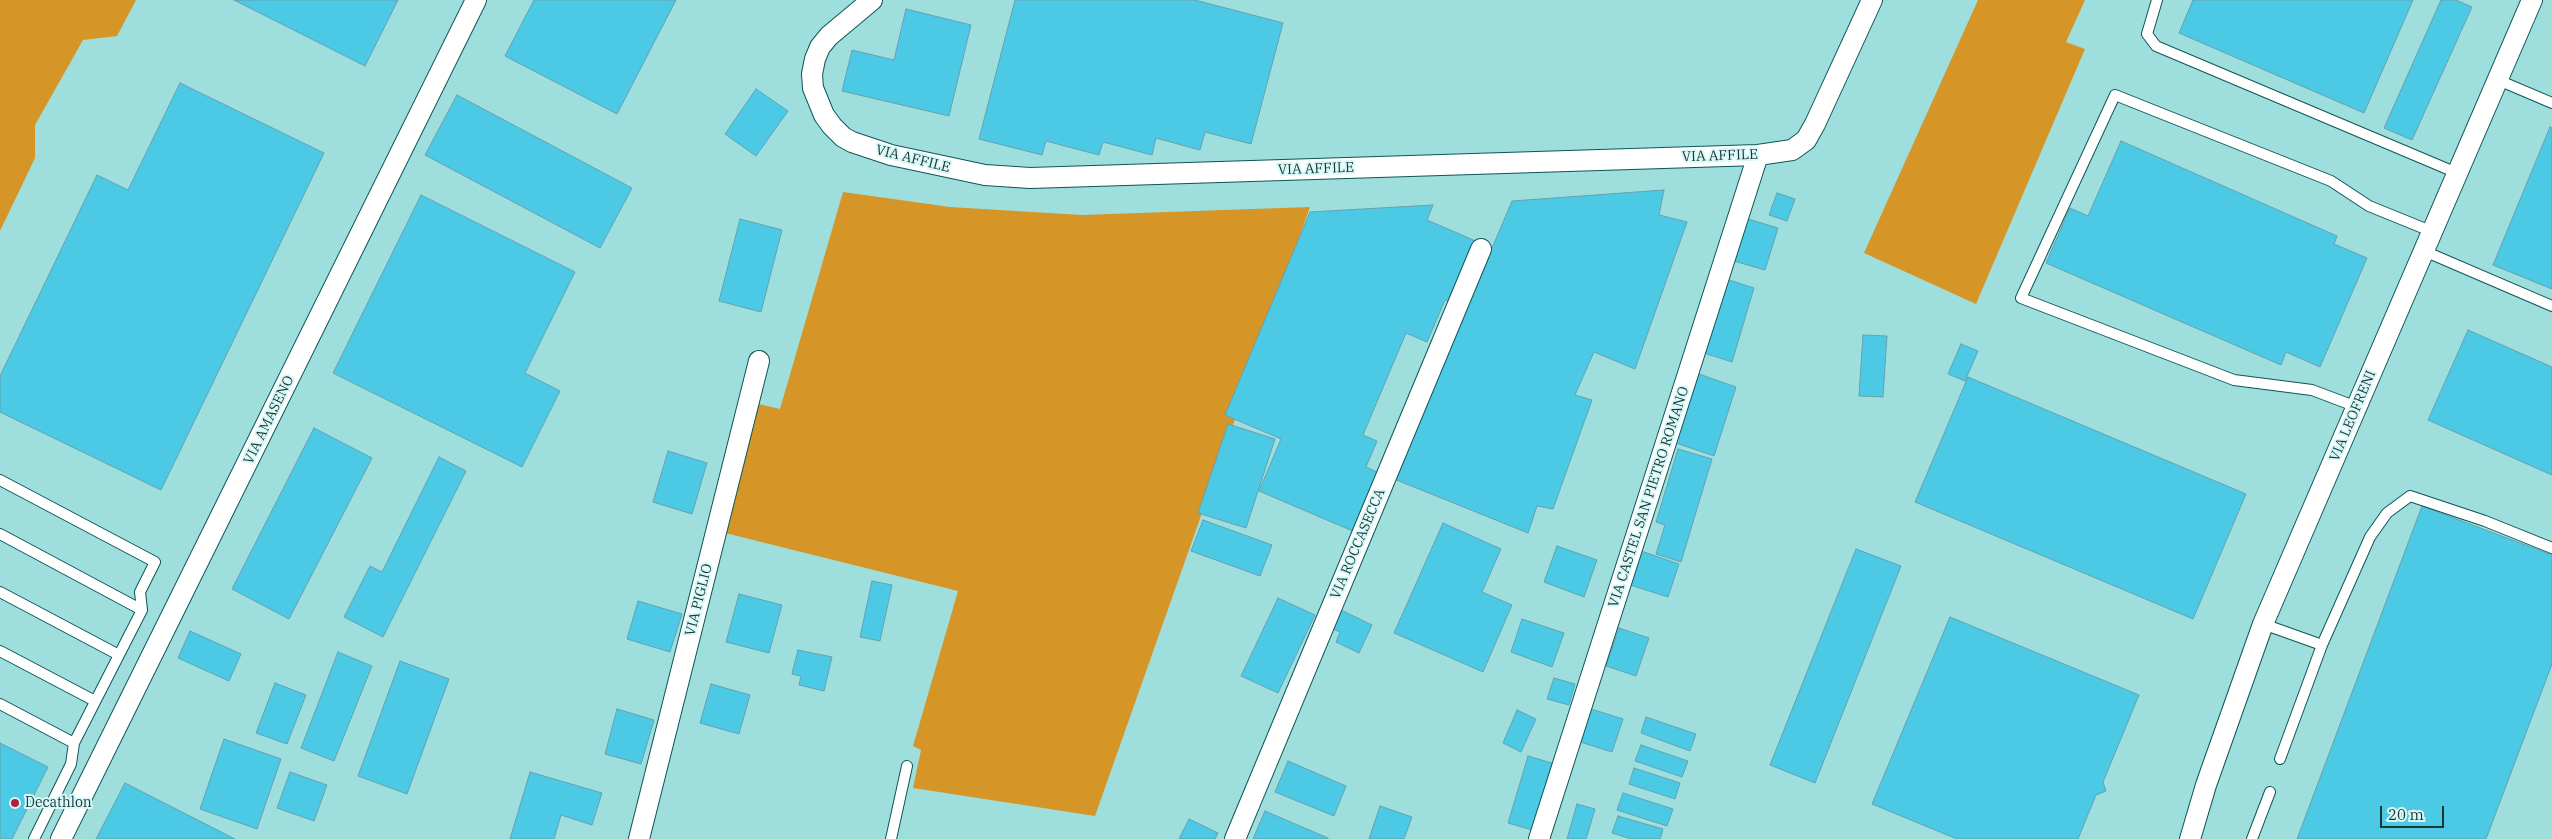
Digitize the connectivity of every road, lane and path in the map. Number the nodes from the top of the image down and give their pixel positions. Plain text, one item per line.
1 (476, 0) edge
2 (872, 0) edge
3 (1872, 0) edge
4 (2158, 0) edge
5 (2530, 0) edge
6 (2498, 80) junction
7 (2552, 103) edge
8 (1758, 155) junction
9 (2458, 174) junction
10 (2433, 232) junction
11 (1481, 249) dead end
12 (2424, 251) junction
13 (2552, 306) edge
14 (759, 361) dead end
15 (2357, 407) junction
16 (0, 480) edge
17 (0, 534) edge
18 (2552, 548) edge
19 (0, 592) edge
20 (142, 610) junction
21 (2263, 624) junction
22 (2322, 645) junction
23 (0, 650) edge
24 (119, 655) junction
25 (95, 701) junction
26 (0, 704) edge
27 (74, 743) junction
28 (2280, 759) dead end
29 (907, 766) dead end
30 (2270, 792) dead end
31 (34, 839) edge
32 (61, 839) edge
33 (639, 839) edge
34 (891, 839) edge
35 (1235, 839) edge
36 (1539, 839) edge
37 (2190, 839) edge
38 (2252, 839) edge

1 - 32 street, VIA AMASENO
2 - 8 street, VIA AFFILE
3 - 8 street, VIA AFFILE
4 - 9 lane
5 - 6 street, VIA LEOFRENI
6 - 7 lane
6 - 9 street, VIA LEOFRENI
8 - 36 street, VIA CASTEL SAN PIETRO ROMANO
9 - 10 street, VIA LEOFRENI
10 - 12 street, VIA LEOFRENI
10 - 15 lane
11 - 35 street, VIA ROCCASECCA
12 - 13 lane
12 - 15 street, VIA LEOFRENI
14 - 33 street, VIA PIGLIO
15 - 21 street, VIA LEOFRENI
16 - 20 lane
17 - 20 lane
18 - 22 lane
19 - 24 lane
20 - 24 lane
21 - 22 lane
21 - 37 street, VIA LEOFRENI
22 - 28 lane
23 - 25 lane
24 - 25 lane
25 - 27 lane
26 - 27 lane
27 - 31 lane
29 - 34 lane
30 - 38 lane

